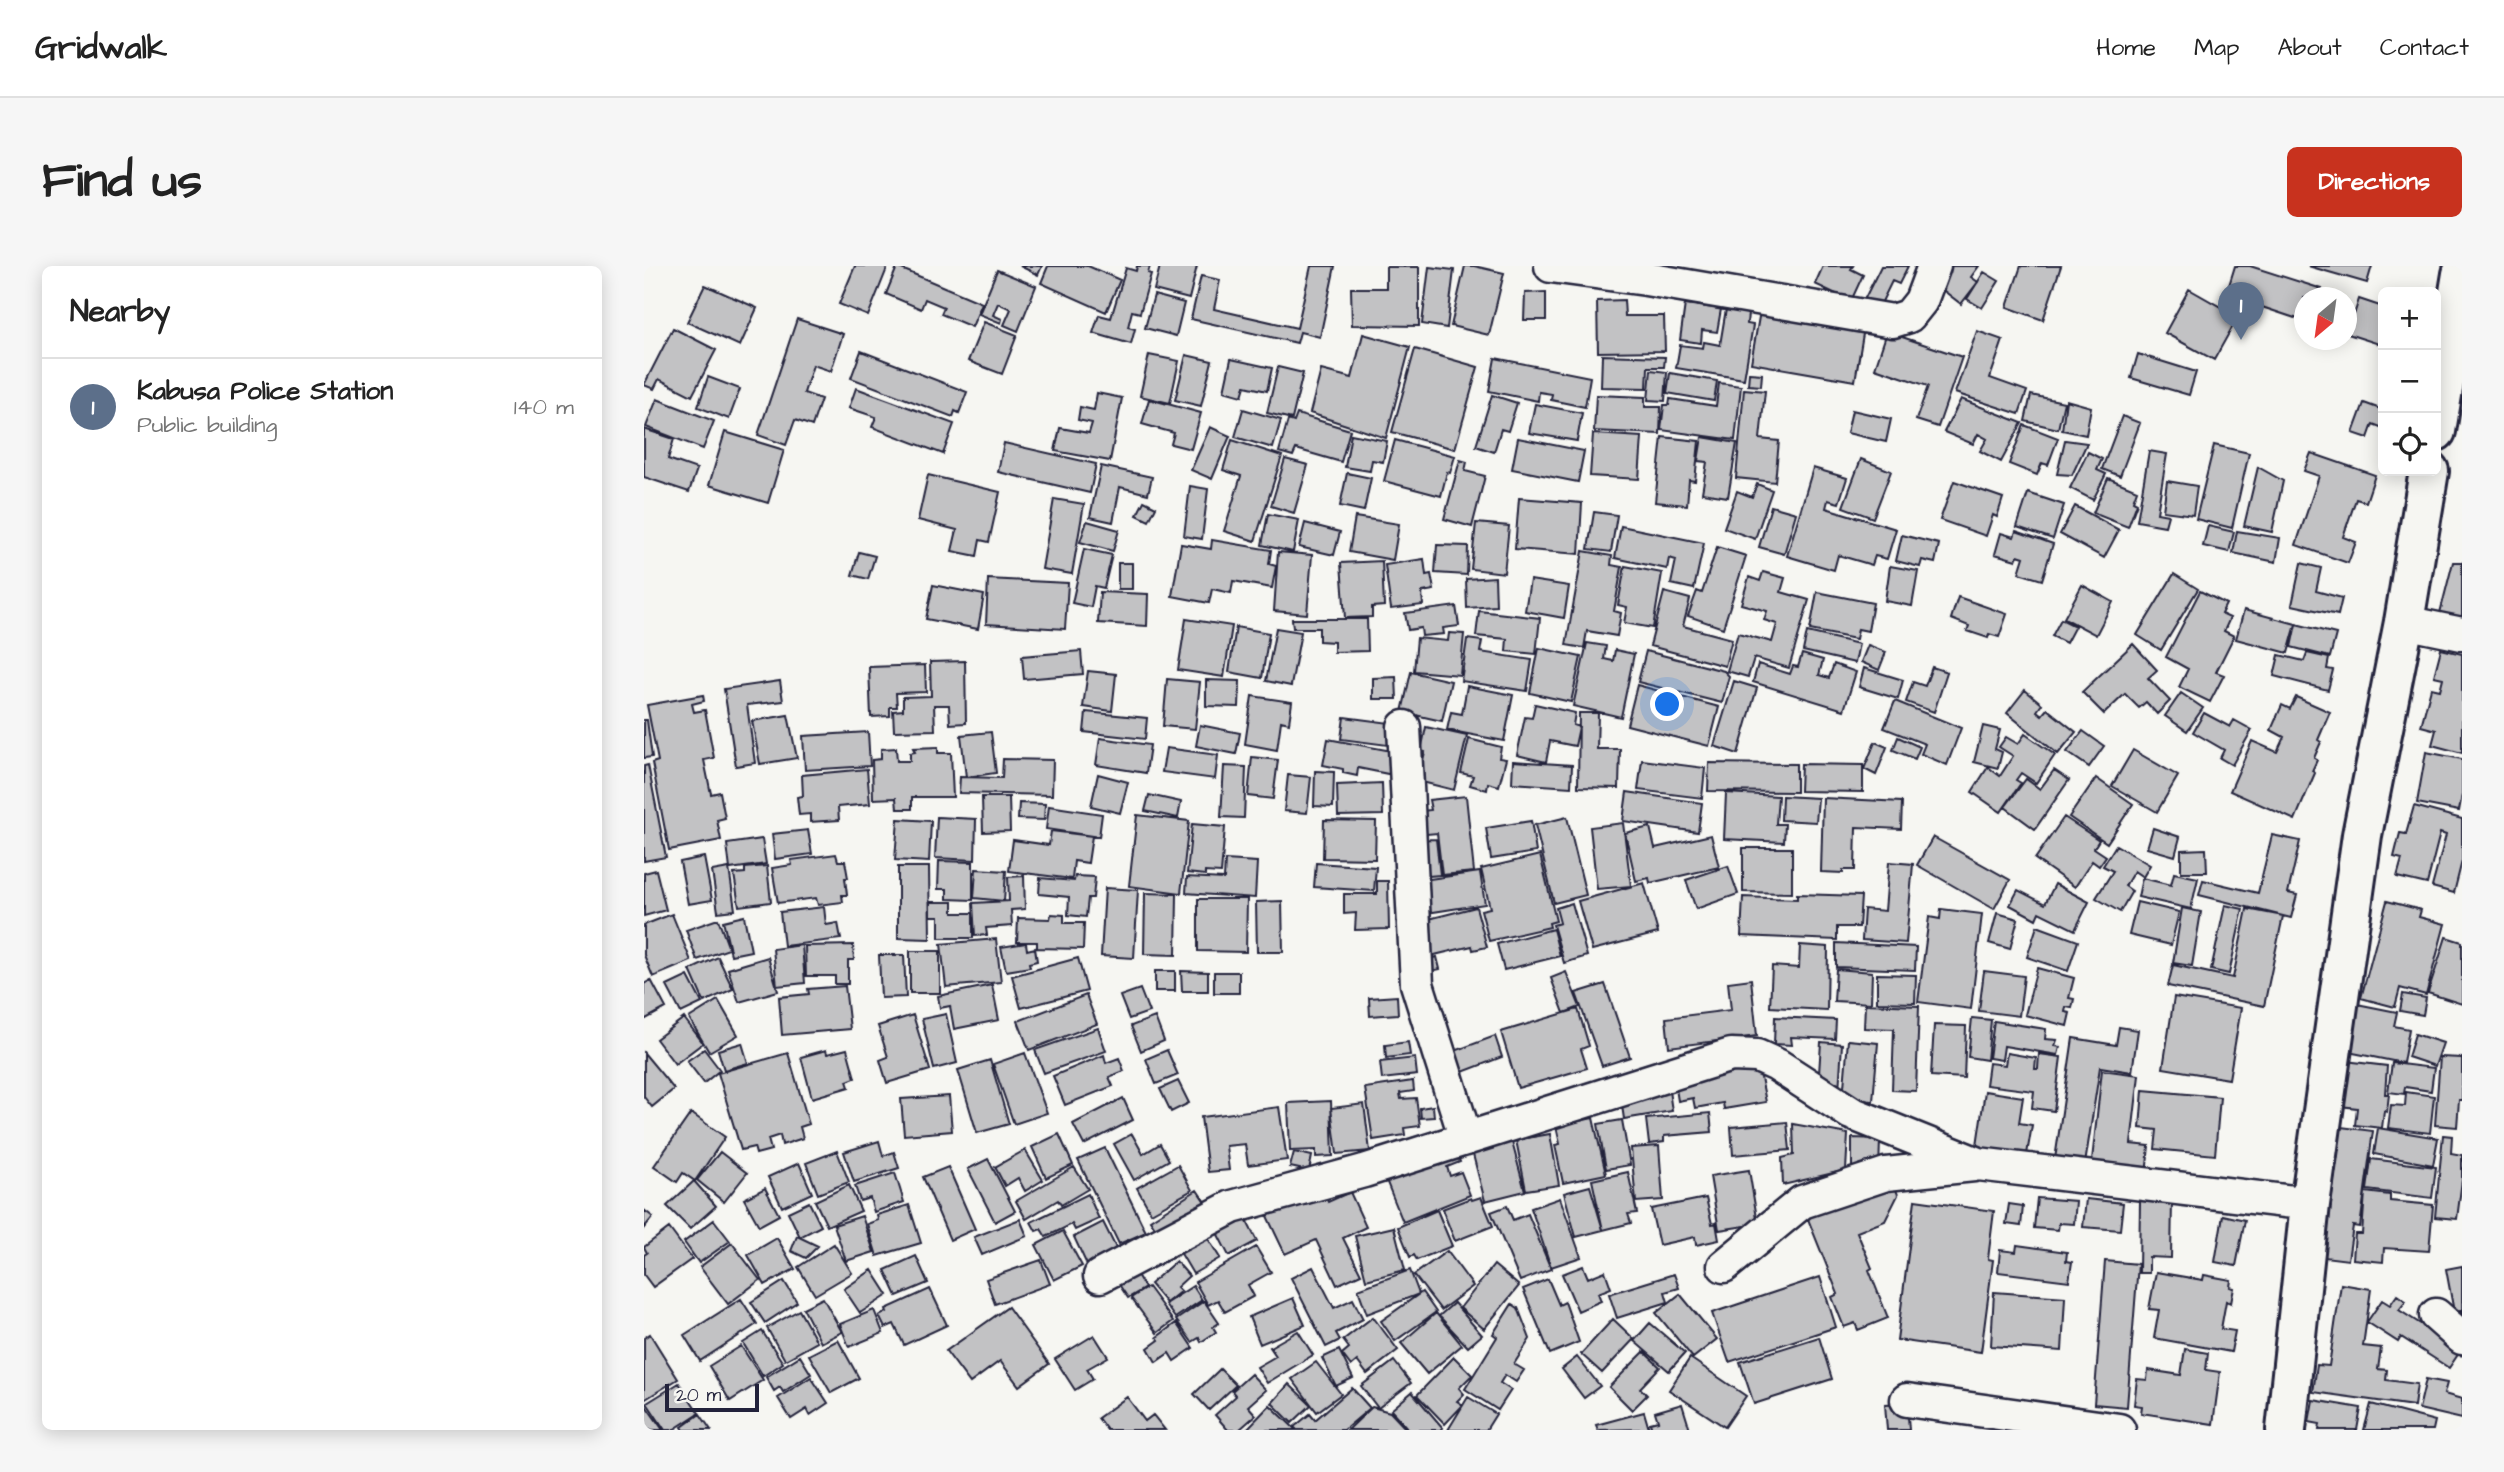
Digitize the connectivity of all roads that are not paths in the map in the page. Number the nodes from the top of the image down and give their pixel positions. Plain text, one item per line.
1 (1551, 266) edge
2 (1934, 266) edge
3 (2462, 274) edge
4 (2439, 413) edge
5 (2428, 476) edge
6 (2404, 622) junction
7 (2462, 634) edge
8 (1404, 727) dead end
9 (1466, 1139) junction
10 (1978, 1164) junction
11 (2311, 1205) junction
12 (1724, 1266) dead end
13 (1100, 1276) dead end
14 (2437, 1315) dead end
15 (2462, 1338) edge
16 (1907, 1400) dead end
17 (2119, 1430) edge
18 (2286, 1430) edge

1 - 2 street
3 - 4 street
5 - 6 street
6 - 7 street
6 - 11 street
8 - 9 street
9 - 10 street
9 - 13 street
10 - 11 street
10 - 12 street
11 - 18 street
14 - 15 street
16 - 17 street

